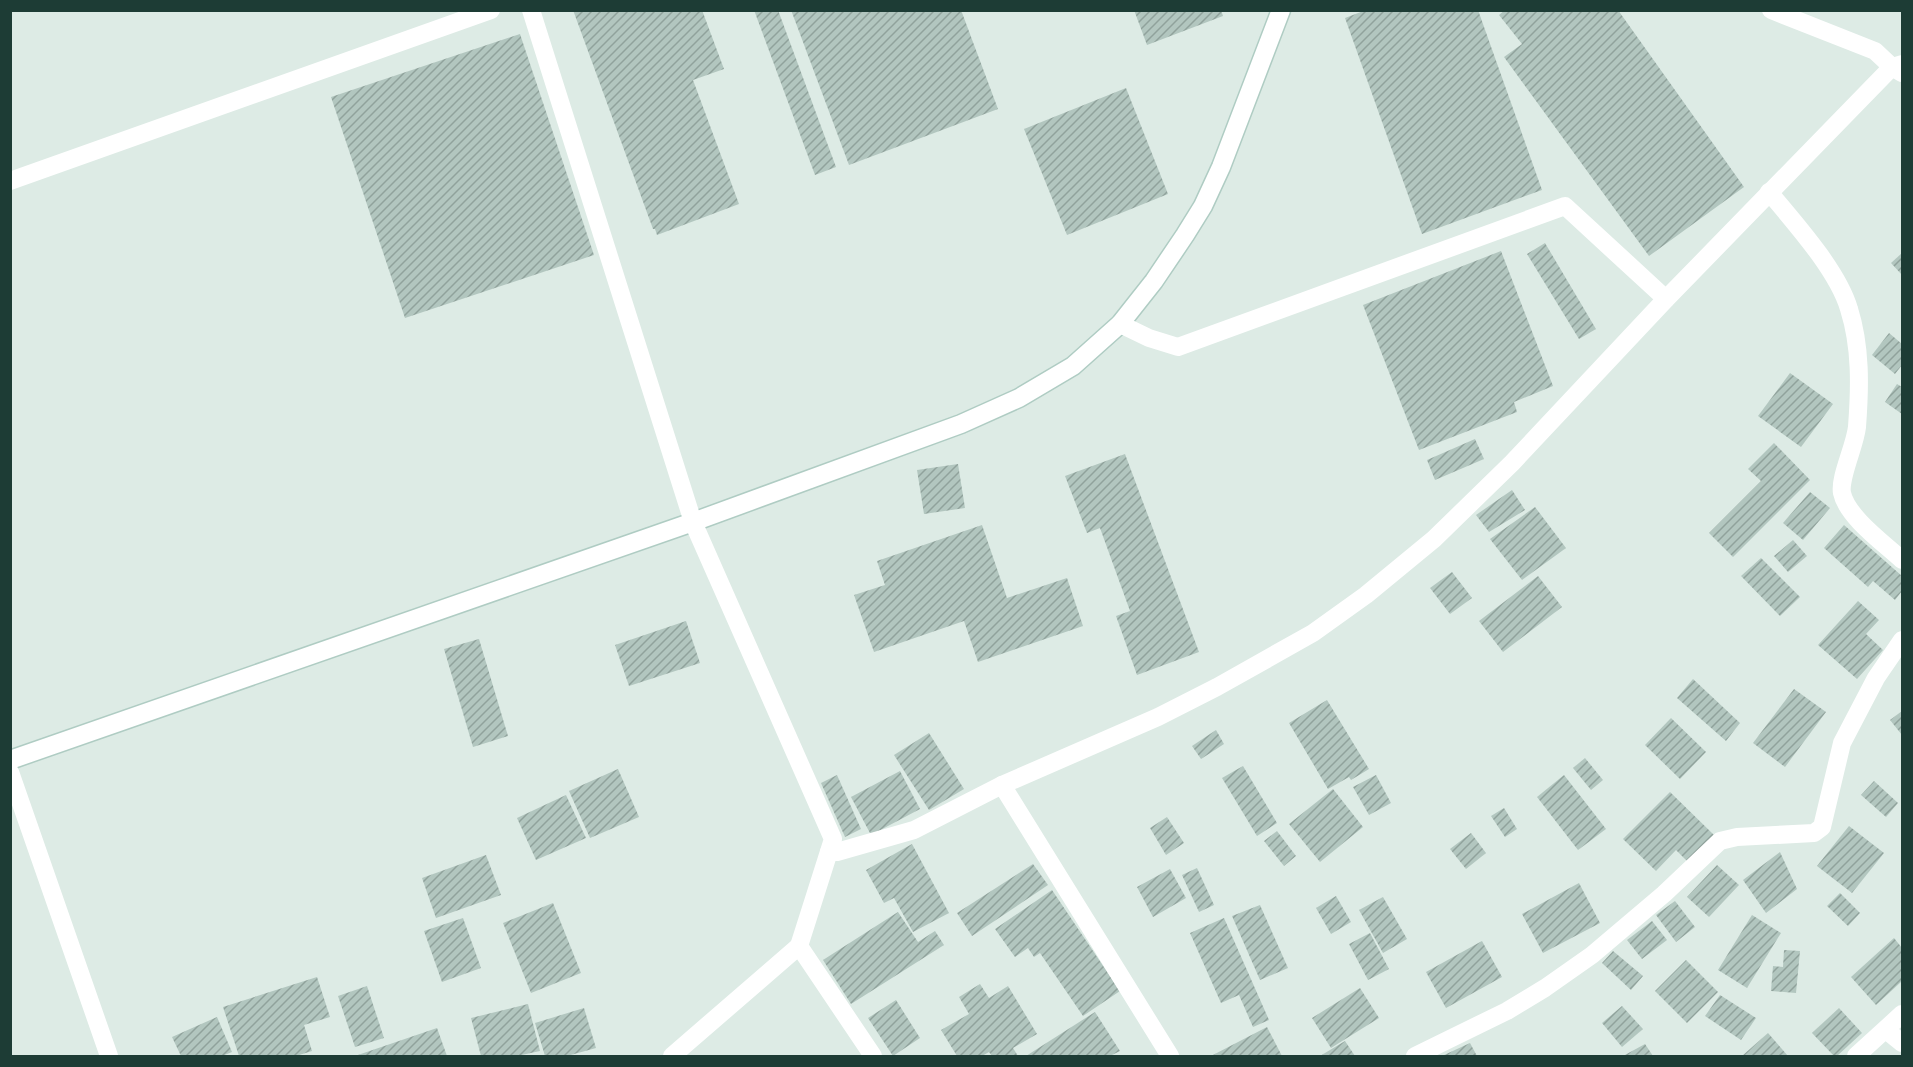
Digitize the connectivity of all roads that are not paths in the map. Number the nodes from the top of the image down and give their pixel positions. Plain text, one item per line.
1 (491, 10) edge
2 (531, 10) edge
3 (1281, 10) edge
4 (1771, 10) edge
5 (1899, 68) edge
6 (10, 181) edge
7 (1769, 192) junction
8 (1666, 299) junction
9 (1120, 324) junction
10 (693, 522) junction
11 (1902, 560) edge
12 (1902, 640) edge
13 (10, 760) edge
14 (10, 772) edge
15 (1002, 785) junction
16 (829, 852) junction
17 (799, 945) junction
18 (1902, 1014) edge
19 (1886, 1030) junction
20 (1902, 1043) edge
21 (109, 1056) edge
22 (672, 1056) edge
23 (873, 1056) edge
24 (1170, 1056) edge
25 (1415, 1056) edge
26 (1856, 1056) edge

1 - 6 street
2 - 10 street
3 - 9 street
4 - 5 street
5 - 7 street
7 - 8 street
7 - 11 street
8 - 9 street
8 - 15 street
9 - 10 street
10 - 13 street
10 - 16 street
12 - 25 street
14 - 21 street
15 - 16 street
15 - 24 street
16 - 17 street
17 - 22 street
17 - 23 street
18 - 19 street
19 - 20 street
19 - 26 street

